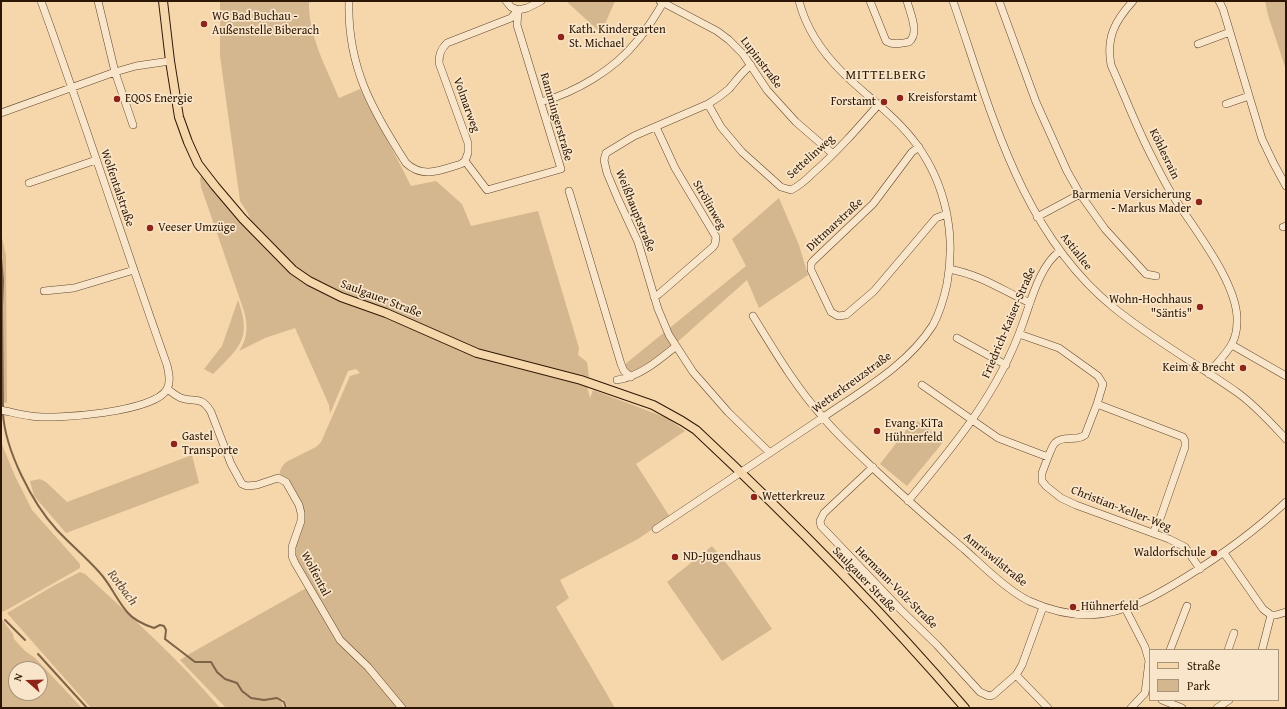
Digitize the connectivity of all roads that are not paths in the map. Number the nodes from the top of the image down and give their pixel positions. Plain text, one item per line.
1 (42, 1) edge
2 (98, 1) edge
3 (163, 1) edge
4 (349, 1) edge
5 (506, 1) edge
6 (541, 1) edge
7 (799, 1) edge
8 (870, 1) edge
9 (907, 1) edge
10 (953, 1) edge
11 (999, 1) edge
12 (1133, 1) edge
13 (1219, 1) edge
14 (661, 2) edge
15 (518, 10) junction
16 (1230, 32) junction
17 (1198, 44) dead end
18 (170, 61) junction
19 (750, 65) junction
20 (116, 72) junction
21 (72, 87) junction
22 (1249, 96) junction
23 (541, 102) junction
24 (708, 104) junction
25 (879, 104) junction
26 (1226, 104) dead end
27 (1, 113) edge
28 (133, 125) dead end
29 (656, 126) junction
30 (919, 147) junction
31 (833, 154) junction
32 (96, 160) junction
33 (465, 160) junction
34 (29, 183) dead end
35 (1286, 186) edge
36 (569, 191) dead end
37 (1080, 194) junction
38 (947, 214) junction
39 (1037, 217) junction
40 (1060, 251) junction
41 (949, 269) junction
42 (134, 270) junction
43 (1156, 276) dead end
44 (44, 291) dead end
45 (654, 297) junction
46 (1030, 303) junction
47 (753, 316) dead end
48 (1019, 334) junction
49 (958, 338) dead end
50 (1232, 345) junction
51 (675, 347) junction
52 (1006, 364) junction
53 (1209, 374) junction
54 (630, 376) junction
55 (1286, 376) edge
56 (617, 380) dead end
57 (922, 385) dead end
58 (168, 386) junction
59 (1097, 404) junction
60 (1, 410) edge
61 (823, 418) junction
62 (972, 421) junction
63 (1286, 439) edge
64 (770, 453) junction
65 (1048, 457) junction
66 (873, 467) junction
67 (740, 472) junction
68 (908, 501) junction
69 (1286, 502) edge
70 (656, 529) dead end
71 (1153, 533) junction
72 (1224, 553) junction
73 (1200, 569) junction
74 (1187, 606) dead end
75 (1043, 607) junction
76 (1125, 608) junction
77 (1286, 612) edge
78 (1271, 615) junction
79 (1234, 633) dead end
80 (1170, 649) edge
81 (1228, 649) edge
82 (1262, 649) edge
83 (1149, 658) edge
84 (1149, 672) edge
85 (1016, 675) junction
86 (1147, 694) edge
87 (1164, 701) edge
88 (1228, 701) edge
89 (402, 708) edge
90 (965, 708) edge
91 (1048, 708) edge
92 (1131, 708) edge
93 (1182, 708) edge
94 (1217, 708) edge

1 - 21 street, Wolfentalstraße
2 - 20 street
3 - 18 main road, Saulgauer Straße
4 - 33 street
5 - 15 street
6 - 15 street
7 - 25 street, Wetterkreuzstraße
8 - 9 street
10 - 39 street, Astiallee
11 - 37 street
12 - 50 street, Köhlesrain
13 - 16 street
14 - 19 street, Lupinstraße
14 - 23 street
15 - 23 street, Rammingerstraße
15 - 33 street, Volmarweg
16 - 17 street
16 - 22 street
18 - 20 street
18 - 67 main road, Saulgauer Straße
19 - 24 street, Weißhauptstraße
19 - 31 street, Lupinstraße
20 - 21 street
20 - 28 street
21 - 27 street
21 - 32 street, Wolfentalstraße
22 - 26 street
22 - 35 street
23 - 33 street, Rammingerstraße
24 - 29 street, Weißhauptstraße
24 - 31 street, Settelinweg
25 - 30 street, Wetterkreuzstraße
25 - 31 street, Settelinweg
29 - 45 street, Weißhauptstraße
29 - 45 street, Strölinweg
30 - 38 street, Wetterkreuzstraße
30 - 38 street, Dittmarstraße
32 - 34 street
32 - 42 street, Wolfentalstraße
36 - 54 street
37 - 39 street
37 - 43 street
38 - 41 street, Wetterkreuzstraße
39 - 40 street, Astiallee
40 - 46 street, Friedrich-Kaiser-Straße
40 - 53 street, Astiallee
41 - 46 street
41 - 61 street, Wetterkreuzstraße
42 - 44 street
42 - 58 street, Wolfentalstraße
45 - 51 street, Weißhauptstraße
46 - 48 street, Friedrich-Kaiser-Straße
47 - 61 street, Amriswilstraße
48 - 52 street, Friedrich-Kaiser-Straße
48 - 59 street
49 - 52 street
50 - 53 street, Köhlesrain
50 - 55 street
51 - 54 street
51 - 64 street, Weißhauptstraße
52 - 62 street, Friedrich-Kaiser-Straße
53 - 63 street, Astiallee
54 - 56 street
57 - 62 street
58 - 60 street
58 - 89 street, Wolfental
59 - 65 street
59 - 71 street
61 - 64 street, Wetterkreuzstraße
61 - 66 street, Amriswilstraße
62 - 65 street
62 - 68 street, Friedrich-Kaiser-Straße
64 - 67 street, Wetterkreuzstraße
65 - 71 street, Christian-Xeller-Weg
66 - 68 street, Amriswilstraße
66 - 85 street, Hermann-Volz-Straße
67 - 70 street
67 - 90 main road, Saulgauer Straße
68 - 75 street, Amriswilstraße
69 - 72 street, Amriswilstraße
71 - 73 street, Christian-Xeller-Weg
72 - 73 street, Amriswilstraße
72 - 78 street
73 - 76 street, Amriswilstraße
74 - 80 street
75 - 76 street, Amriswilstraße
75 - 85 street, Hermann-Volz-Straße
76 - 83 street
77 - 78 street
78 - 82 street
79 - 81 street
84 - 86 street
85 - 91 street
86 - 92 street
87 - 93 street
88 - 94 street

